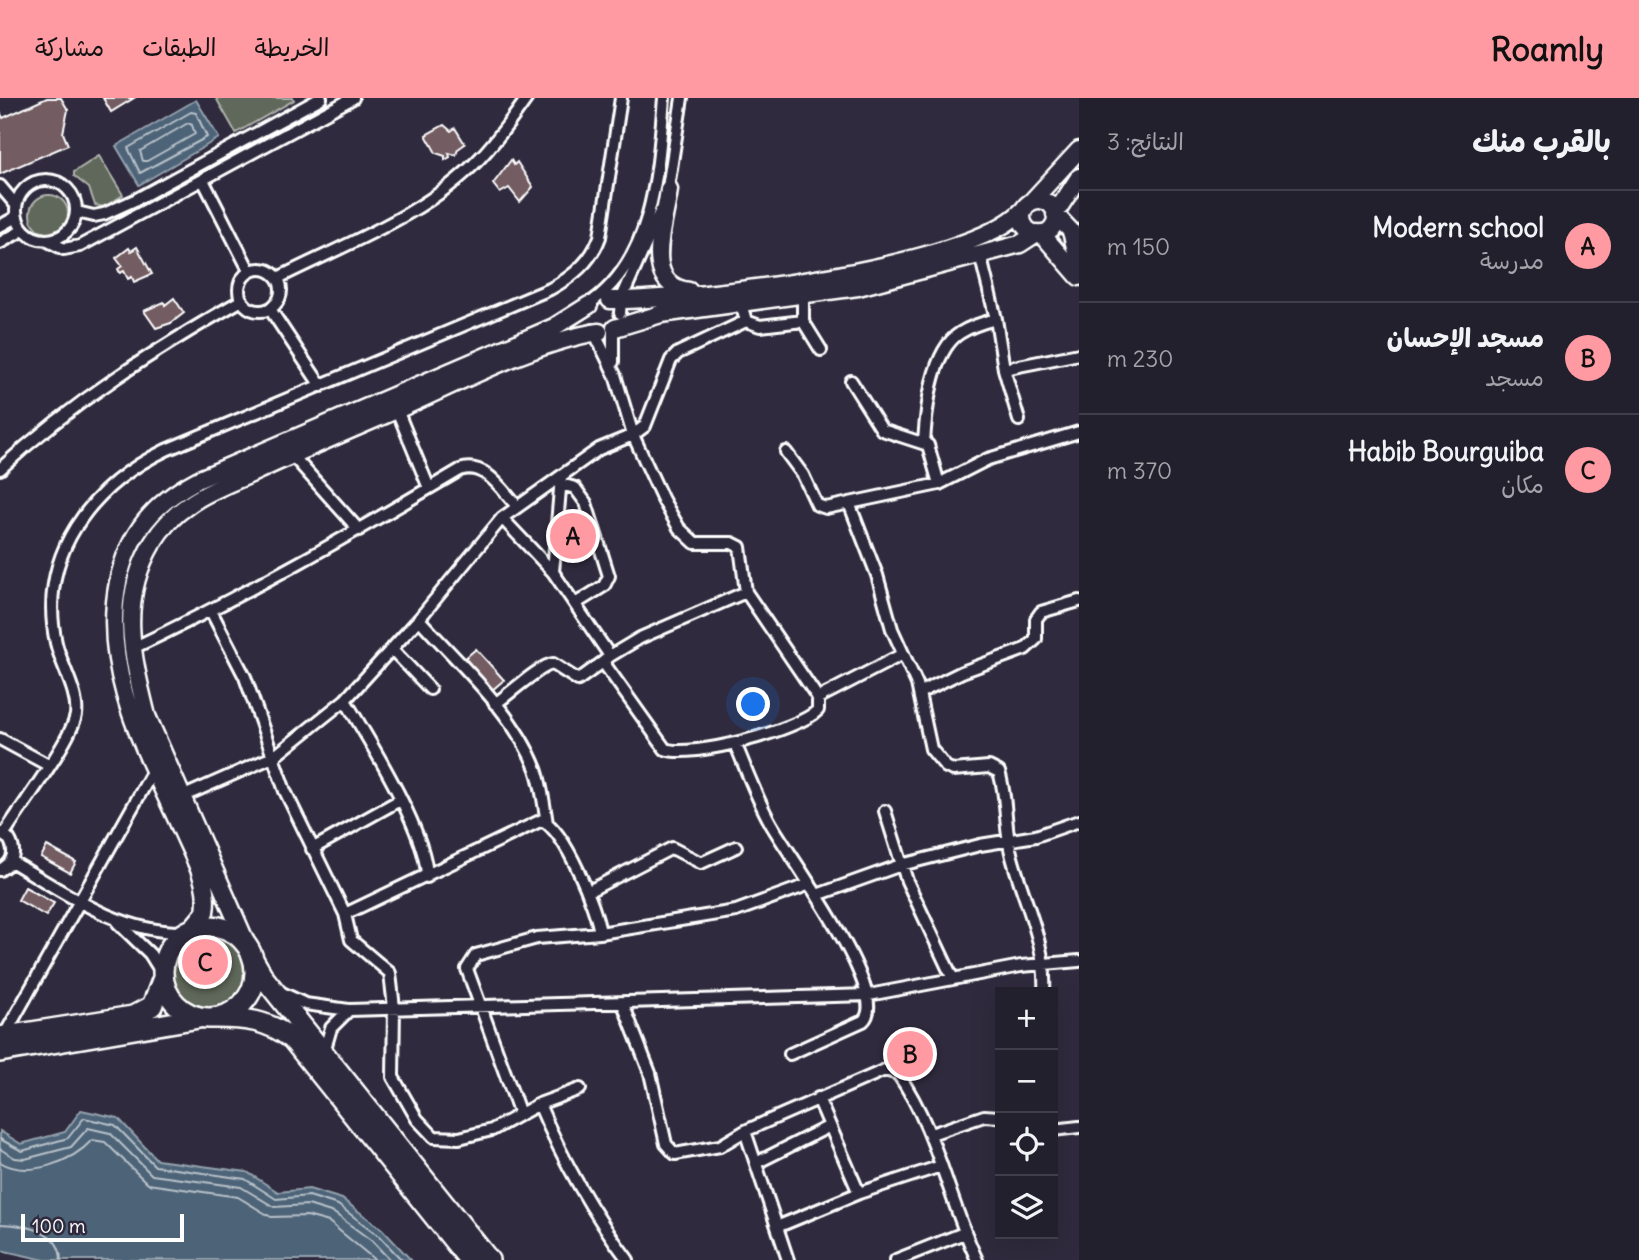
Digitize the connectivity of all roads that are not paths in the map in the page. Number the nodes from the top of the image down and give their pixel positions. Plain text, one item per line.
1 (353, 98) edge
2 (527, 98) edge
3 (621, 98) edge
4 (664, 98) edge
5 (682, 98) edge
6 (315, 100) edge
7 (1079, 150) edge
8 (202, 180) junction
9 (1075, 183) edge
10 (0, 186) edge
11 (669, 189) junction
12 (16, 205) junction
13 (1027, 206) junction
14 (76, 212) junction
15 (1055, 214) junction
16 (16, 218) junction
17 (0, 226) edge
18 (23, 230) junction
19 (1071, 230) junction
20 (1039, 233) junction
21 (46, 240) junction
22 (0, 243) edge
23 (1020, 244) junction
24 (1055, 253) junction
25 (980, 254) junction
26 (947, 257) junction
27 (1079, 262) edge
28 (250, 272) junction
29 (1079, 277) edge
30 (278, 278) junction
31 (705, 293) junction
32 (803, 296) junction
33 (242, 300) junction
34 (741, 304) junction
35 (270, 309) junction
36 (605, 317) junction
37 (996, 318) junction
38 (746, 321) junction
39 (803, 321) junction
40 (821, 350) dead end
41 (1079, 354) edge
42 (1004, 369) junction
43 (615, 375) junction
44 (851, 381) dead end
45 (321, 386) junction
46 (397, 410) junction
47 (1019, 420) dead end
48 (1079, 432) edge
49 (633, 435) junction
50 (925, 442) junction
51 (786, 452) dead end
52 (292, 454) junction
53 (0, 469) edge
54 (561, 479) junction
55 (939, 484) junction
56 (429, 488) junction
57 (849, 503) junction
58 (517, 506) junction
59 (502, 518) junction
60 (359, 530) junction
61 (554, 572) junction
62 (746, 592) junction
63 (1079, 601) edge
64 (575, 604) junction
65 (211, 611) junction
66 (419, 619) junction
67 (131, 649) junction
68 (392, 649) junction
69 (903, 654) junction
70 (606, 659) junction
71 (430, 689) dead end
72 (919, 693) junction
73 (818, 698) junction
74 (345, 700) junction
75 (495, 704) junction
76 (0, 739) edge
77 (736, 743) junction
78 (275, 756) junction
79 (48, 765) junction
80 (154, 769) junction
81 (184, 796) junction
82 (400, 800) junction
83 (885, 811) dead end
84 (1079, 821) edge
85 (547, 823) junction
86 (2, 833) edge
87 (1008, 840) junction
88 (736, 848) dead end
89 (312, 849) junction
90 (11, 860) junction
91 (901, 864) junction
92 (0, 870) edge
93 (427, 877) junction
94 (810, 884) junction
95 (589, 891) junction
96 (817, 895) junction
97 (80, 902) junction
98 (345, 914) junction
99 (111, 917) junction
100 (188, 931) junction
101 (600, 933) junction
102 (253, 957) junction
103 (1079, 961) edge
104 (1044, 963) junction
105 (163, 976) junction
106 (953, 979) junction
107 (1044, 987) edge
108 (272, 988) junction
109 (869, 995) junction
110 (623, 1004) junction
111 (478, 1006) junction
112 (394, 1008) junction
113 (349, 1010) junction
114 (212, 1018) junction
115 (1, 1042) edge
116 (324, 1052) junction
117 (790, 1054) dead end
118 (580, 1089) dead end
119 (818, 1098) junction
120 (540, 1104) junction
121 (520, 1114) junction
122 (995, 1117) edge
123 (830, 1126) junction
124 (1079, 1127) edge
125 (1058, 1129) edge
126 (746, 1131) junction
127 (930, 1134) junction
128 (756, 1163) junction
129 (941, 1166) junction
130 (859, 1193) junction
131 (779, 1226) junction
132 (964, 1233) junction
133 (470, 1260) edge
134 (489, 1260) edge
135 (628, 1260) edge
136 (788, 1260) edge
137 (895, 1260) edge
138 (977, 1260) edge

1 - 8 street
2 - 30 street
3 - 45 street
4 - 36 street
5 - 11 street
6 - 14 street
7 - 13 main road
8 - 21 street
8 - 28 street
9 - 15 main road
9 - 19 main road
10 - 12 street
11 - 31 main road
11 - 36 street
12 - 14 street
12 - 16 street
13 - 15 main road
13 - 20 main road
13 - 26 main road
14 - 21 street
15 - 19 main road
15 - 20 main road
16 - 17 street
16 - 18 street
18 - 21 street
18 - 22 street
19 - 27 main road
20 - 23 main road
20 - 24 main road
23 - 24 main road
23 - 25 main road
24 - 29 main road
25 - 26 main road
25 - 37 street
26 - 31 main road
26 - 32 main road
28 - 30 street
28 - 33 street
30 - 35 street
31 - 36 main road
32 - 34 main road
32 - 39 street
33 - 35 street
33 - 53 street
34 - 36 main road
34 - 38 street
35 - 45 street
36 - 43 street
36 - 43 street
36 - 46 main road
36 - 80 main road
37 - 42 street
37 - 50 street
38 - 39 street
38 - 49 street
39 - 40 street
41 - 42 street
42 - 47 street
43 - 49 street
44 - 50 street
45 - 79 street
46 - 52 main road
46 - 56 street
48 - 55 street
49 - 54 street
49 - 62 street
50 - 55 street
51 - 57 street
52 - 60 street
52 - 67 main road
54 - 58 street
54 - 61 street
54 - 64 street
55 - 57 street
56 - 58 street
56 - 60 street
57 - 69 street
58 - 59 street
59 - 61 street
59 - 66 street
60 - 65 street
61 - 64 street
62 - 70 street
62 - 73 street
63 - 72 street
64 - 70 street
65 - 67 street
65 - 78 street
66 - 68 street
66 - 75 street
67 - 81 main road
68 - 71 street
68 - 74 street
69 - 72 street
69 - 73 street
70 - 75 street
70 - 77 street
72 - 87 street
73 - 77 street
74 - 78 street
74 - 82 street
75 - 85 street
76 - 79 street
77 - 94 street
78 - 81 street
78 - 89 street
79 - 86 street
80 - 97 street
80 - 100 main road
81 - 102 main road
82 - 89 street
82 - 93 street
83 - 91 street
84 - 87 street
85 - 93 street
85 - 95 street
86 - 90 street
87 - 91 street
87 - 104 street
88 - 95 street
89 - 98 street
90 - 92 street
90 - 97 street
91 - 96 street
91 - 106 street
93 - 98 street
94 - 96 street
94 - 101 street
95 - 101 street
96 - 109 street
97 - 99 street
97 - 115 street
98 - 112 street
99 - 100 street
99 - 105 street
100 - 102 highway
100 - 105 highway
101 - 111 street
102 - 108 highway
102 - 114 highway
103 - 104 street
104 - 106 street
104 - 107 street
105 - 114 highway
105 - 115 highway
106 - 109 street
108 - 113 street
108 - 116 highway
109 - 110 street
109 - 117 street
110 - 111 street
110 - 126 street
111 - 112 street
111 - 121 street
112 - 113 street
112 - 121 street
113 - 116 street
114 - 115 highway
114 - 133 highway
116 - 134 highway
118 - 120 street
119 - 123 street
119 - 126 street
119 - 127 street
120 - 121 street
120 - 135 street
122 - 127 street
123 - 128 street
123 - 130 street
124 - 125 street
126 - 128 street
127 - 129 street
128 - 131 street
129 - 130 street
129 - 132 street
130 - 131 street
131 - 136 street
132 - 137 street
132 - 138 street

